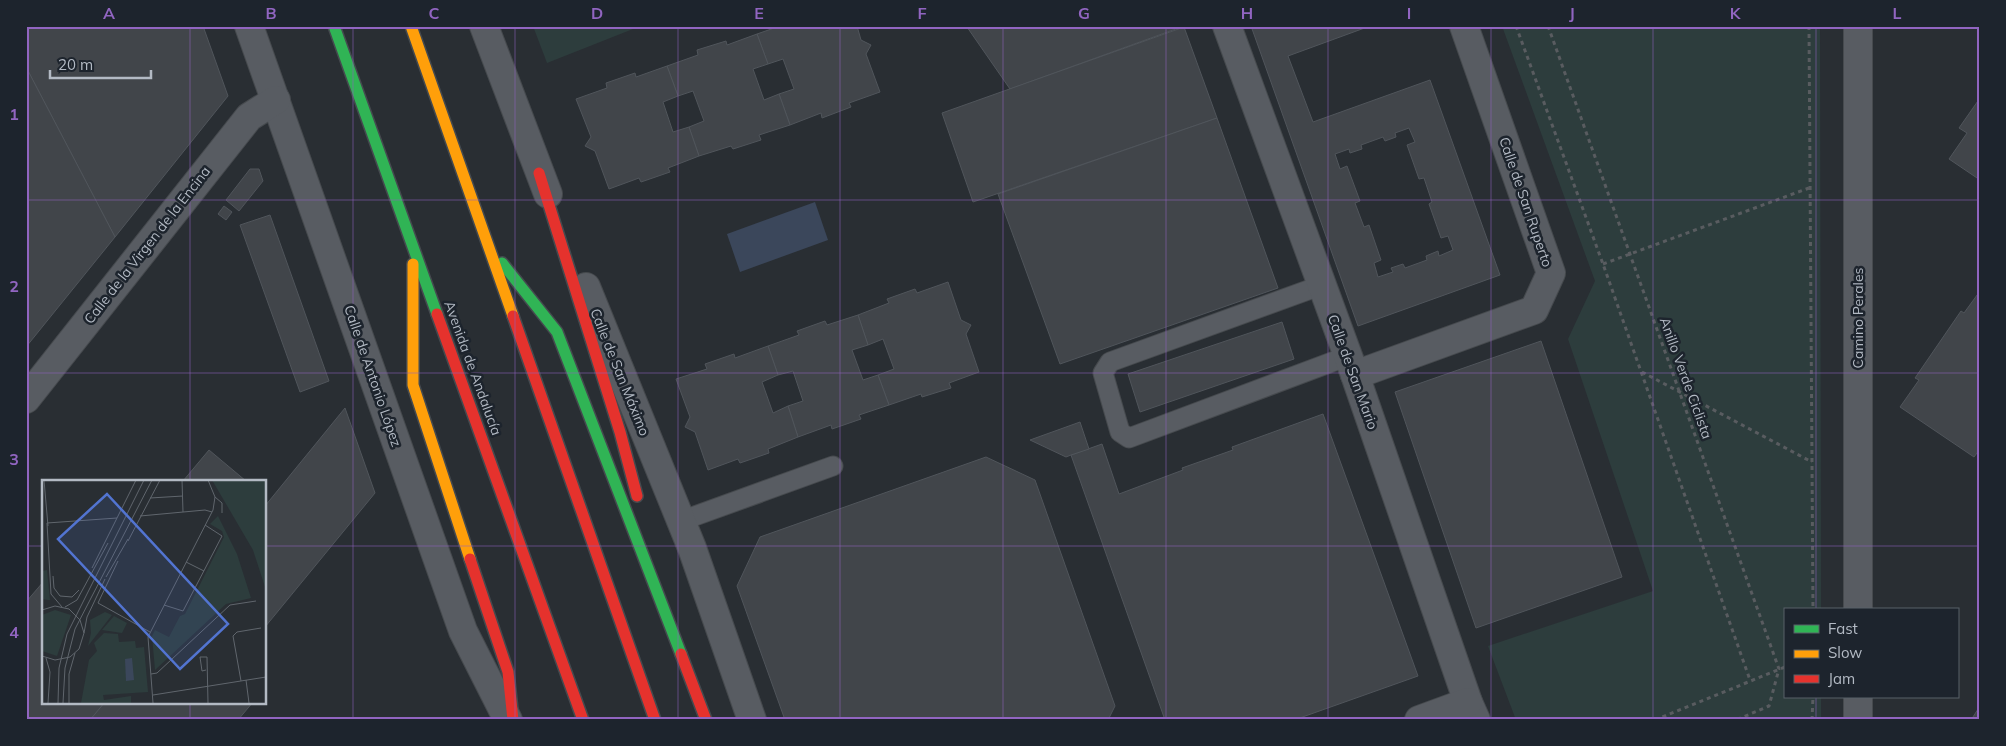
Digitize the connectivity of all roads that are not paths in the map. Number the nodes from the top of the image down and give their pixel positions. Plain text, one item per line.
1 (249, 26) edge
2 (334, 26) edge
3 (411, 26) edge
4 (484, 26) edge
5 (1227, 26) edge
6 (1464, 26) edge
7 (1858, 26) edge
8 (276, 100) junction
9 (539, 173) junction
10 (413, 243) junction
11 (488, 246) junction
12 (1322, 285) junction
13 (1351, 365) junction
14 (26, 399) edge
15 (833, 466) dead end
16 (641, 508) dead end
17 (681, 521) junction
18 (648, 537) dead end
19 (1858, 608) edge
20 (677, 642) junction
21 (1858, 698) edge
22 (1472, 711) edge
23 (508, 720) edge
24 (513, 720) edge
25 (583, 720) edge
26 (655, 720) edge
27 (706, 720) edge
28 (752, 720) edge
29 (1419, 720) edge
30 (1858, 720) edge

1 - 8 street, Calle de Antonio López
2 - 10 highway, Avenida de Andalucía
3 - 11 highway
4 - 9 street, Calle de San Máximo
5 - 12 street, Calle de San Mario
6 - 13 street, Calle de San Ruperto
7 - 19 street, Camino Perales
8 - 14 street, Calle de la Virgen de la Encina
8 - 23 street, Calle de Antonio López
9 - 16 highway
9 - 17 street, Calle de San Máximo
10 - 24 highway
10 - 25 highway, Avenida de Andalucía
11 - 20 highway
11 - 26 highway
12 - 13 street, Calle de San Mario
12 - 13 lane
13 - 22 street, Calle de San Mario
15 - 17 lane
17 - 28 street, Calle de San Máximo
18 - 20 highway
20 - 27 highway
21 - 30 street
22 - 29 street

